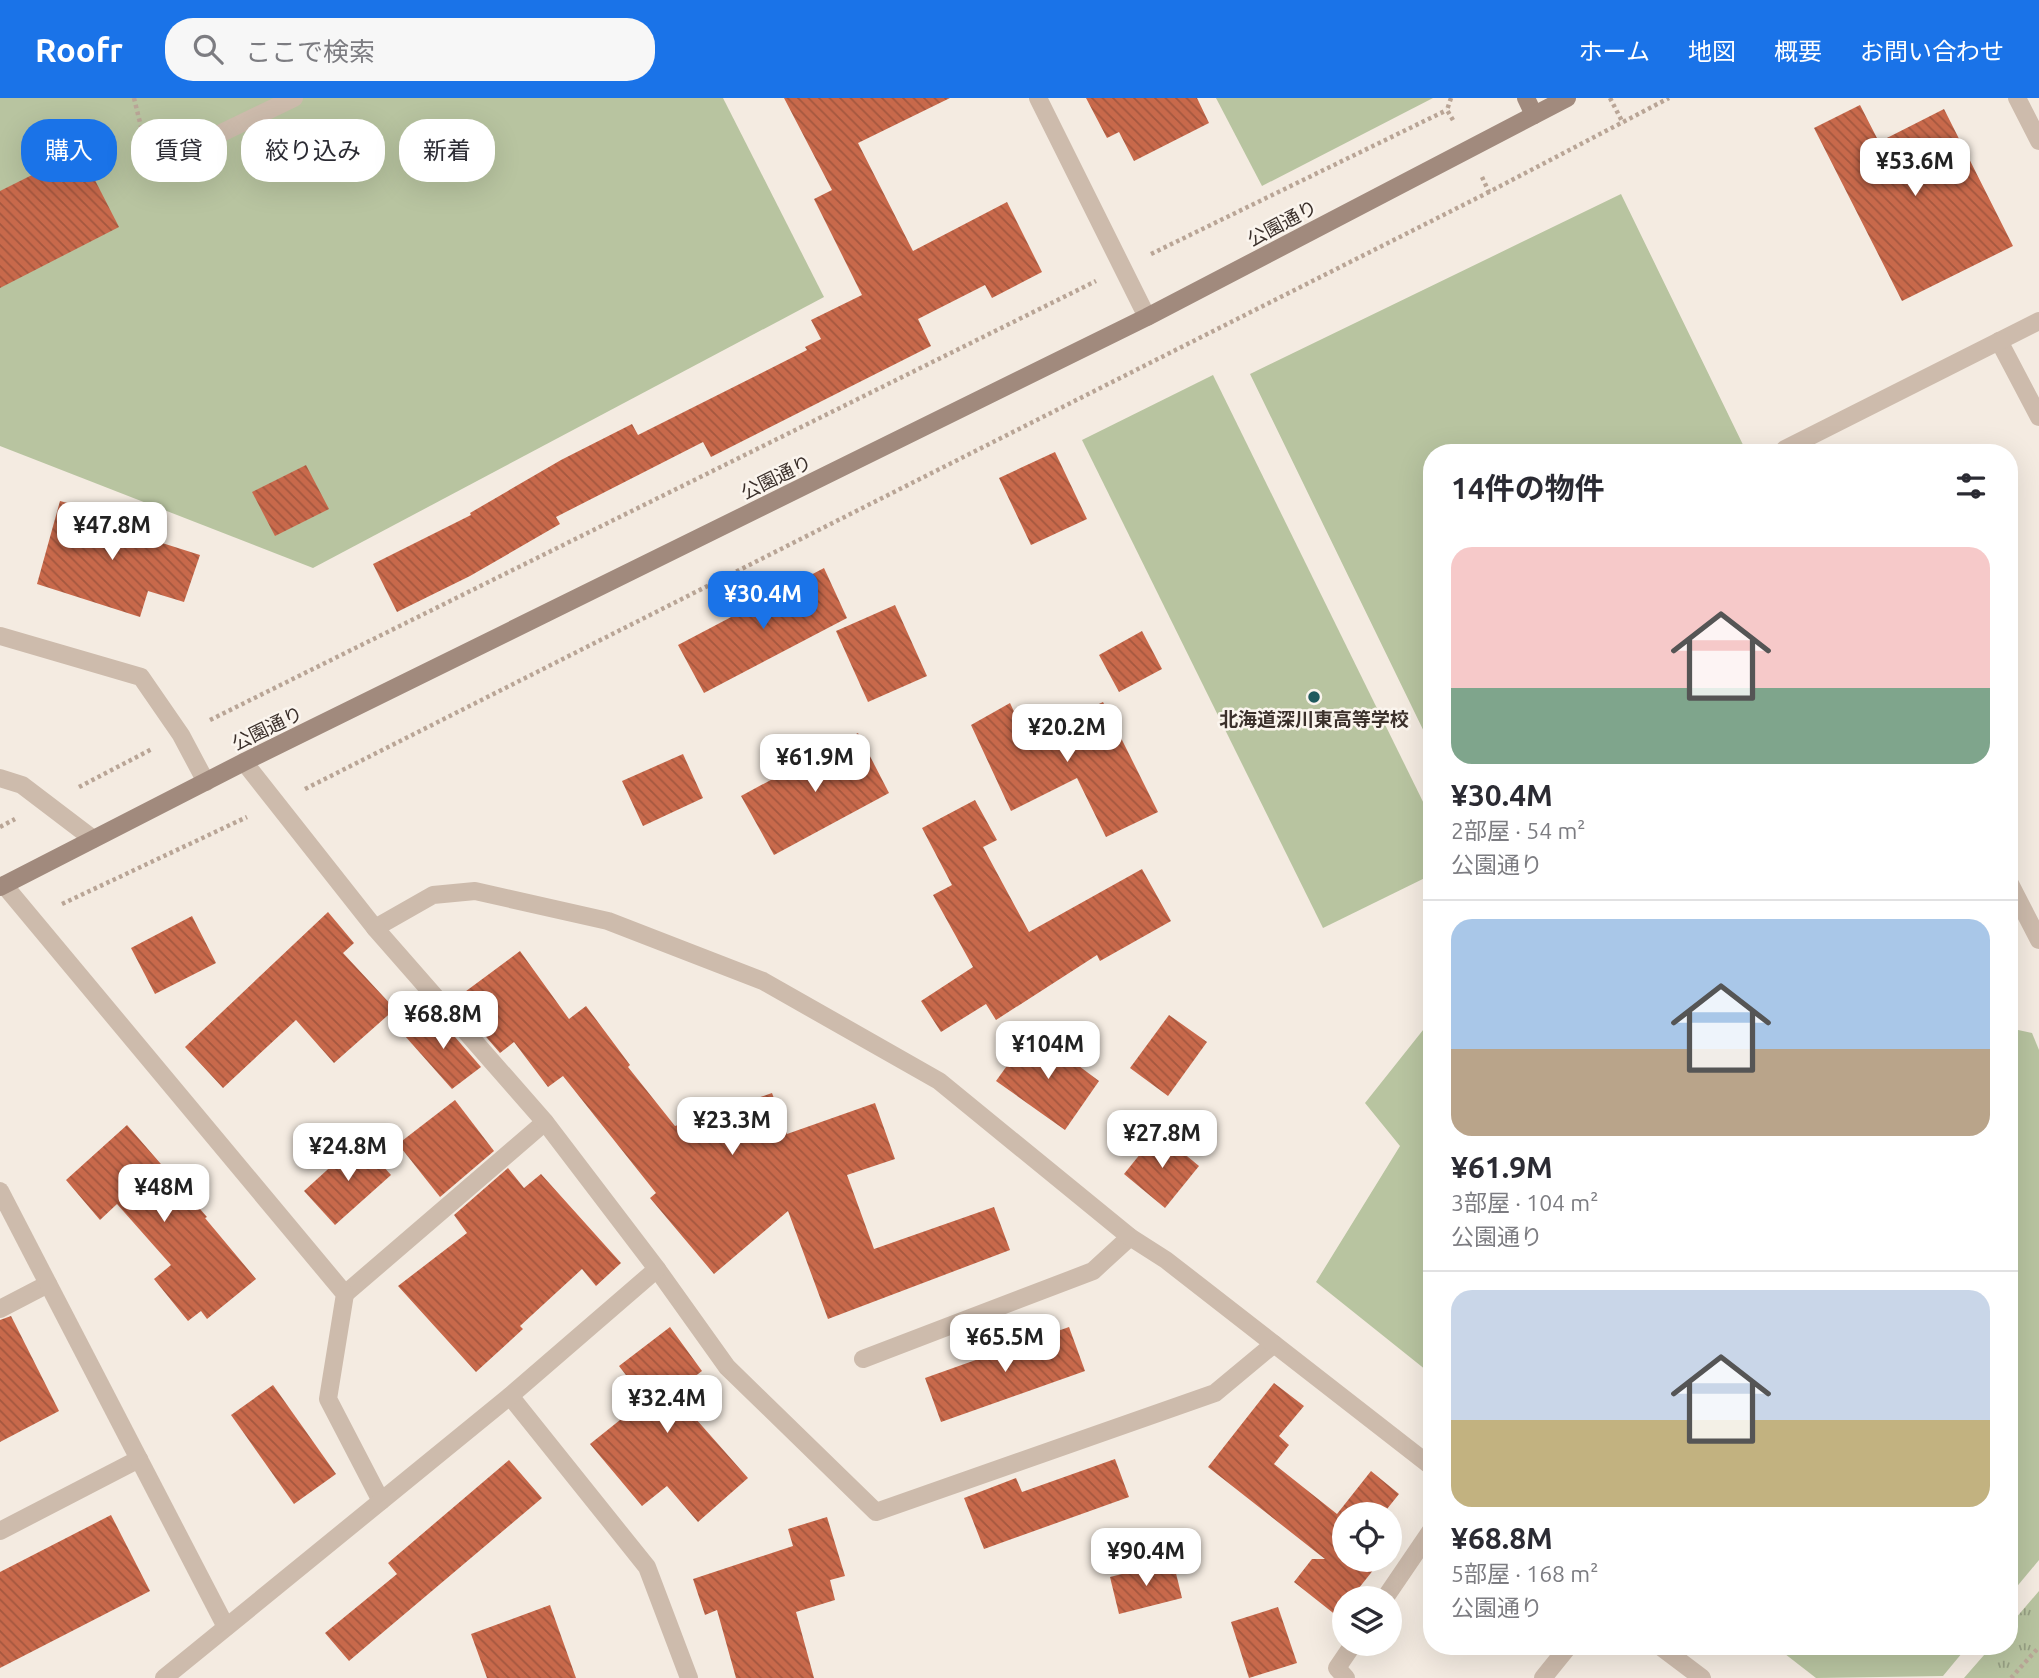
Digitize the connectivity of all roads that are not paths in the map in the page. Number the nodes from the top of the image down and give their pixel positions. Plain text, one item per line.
1 (294, 98) edge
2 (1038, 98) edge
3 (1526, 98) edge
4 (1567, 98) edge
5 (2017, 98) edge
6 (1534, 115) junction
7 (227, 130) edge
8 (2039, 141) edge
9 (1147, 317) junction
10 (2039, 321) edge
11 (2000, 341) junction
12 (2039, 417) edge
13 (1794, 444) edge
14 (0, 636) edge
15 (244, 762) junction
16 (0, 778) edge
17 (205, 782) junction
18 (93, 839) junction
19 (2, 886) edge
20 (2018, 899) edge
21 (375, 928) junction
22 (2039, 940) edge
23 (545, 1122) junction
24 (0, 1191) edge
25 (1130, 1237) junction
26 (657, 1269) junction
27 (48, 1284) junction
28 (345, 1294) junction
29 (0, 1309) edge
30 (1274, 1344) junction
31 (863, 1359) dead end
32 (510, 1396) junction
33 (139, 1459) junction
34 (1423, 1460) edge
35 (381, 1501) junction
36 (0, 1531) edge
37 (1423, 1542) edge
38 (1393, 1586) edge
39 (226, 1627) junction
40 (1562, 1655) edge
41 (1672, 1655) edge
42 (1345, 1656) edge
43 (164, 1678) edge
44 (689, 1678) edge
45 (1346, 1678) edge
46 (1543, 1678) edge
47 (1702, 1678) edge

1 - 7 street
2 - 9 street
3 - 6 street
4 - 6 street, 公園通り
5 - 8 street
6 - 9 street, 公園通り
9 - 15 street, 公園通り
10 - 11 street
11 - 12 street
11 - 13 street
14 - 17 street
15 - 17 street, 公園通り
15 - 21 street
16 - 18 street
17 - 18 street, 公園通り
18 - 19 street, 公園通り
19 - 28 street
20 - 22 street
21 - 23 street
21 - 25 street
23 - 26 street
23 - 28 street
24 - 27 street
25 - 30 street
25 - 31 street
26 - 30 street
26 - 32 street
27 - 29 street
27 - 33 street
28 - 35 street
30 - 34 street
32 - 35 street
32 - 44 street
33 - 36 street
33 - 39 street
35 - 39 street
37 - 38 street
39 - 43 street
40 - 46 street
41 - 47 street
42 - 45 street

